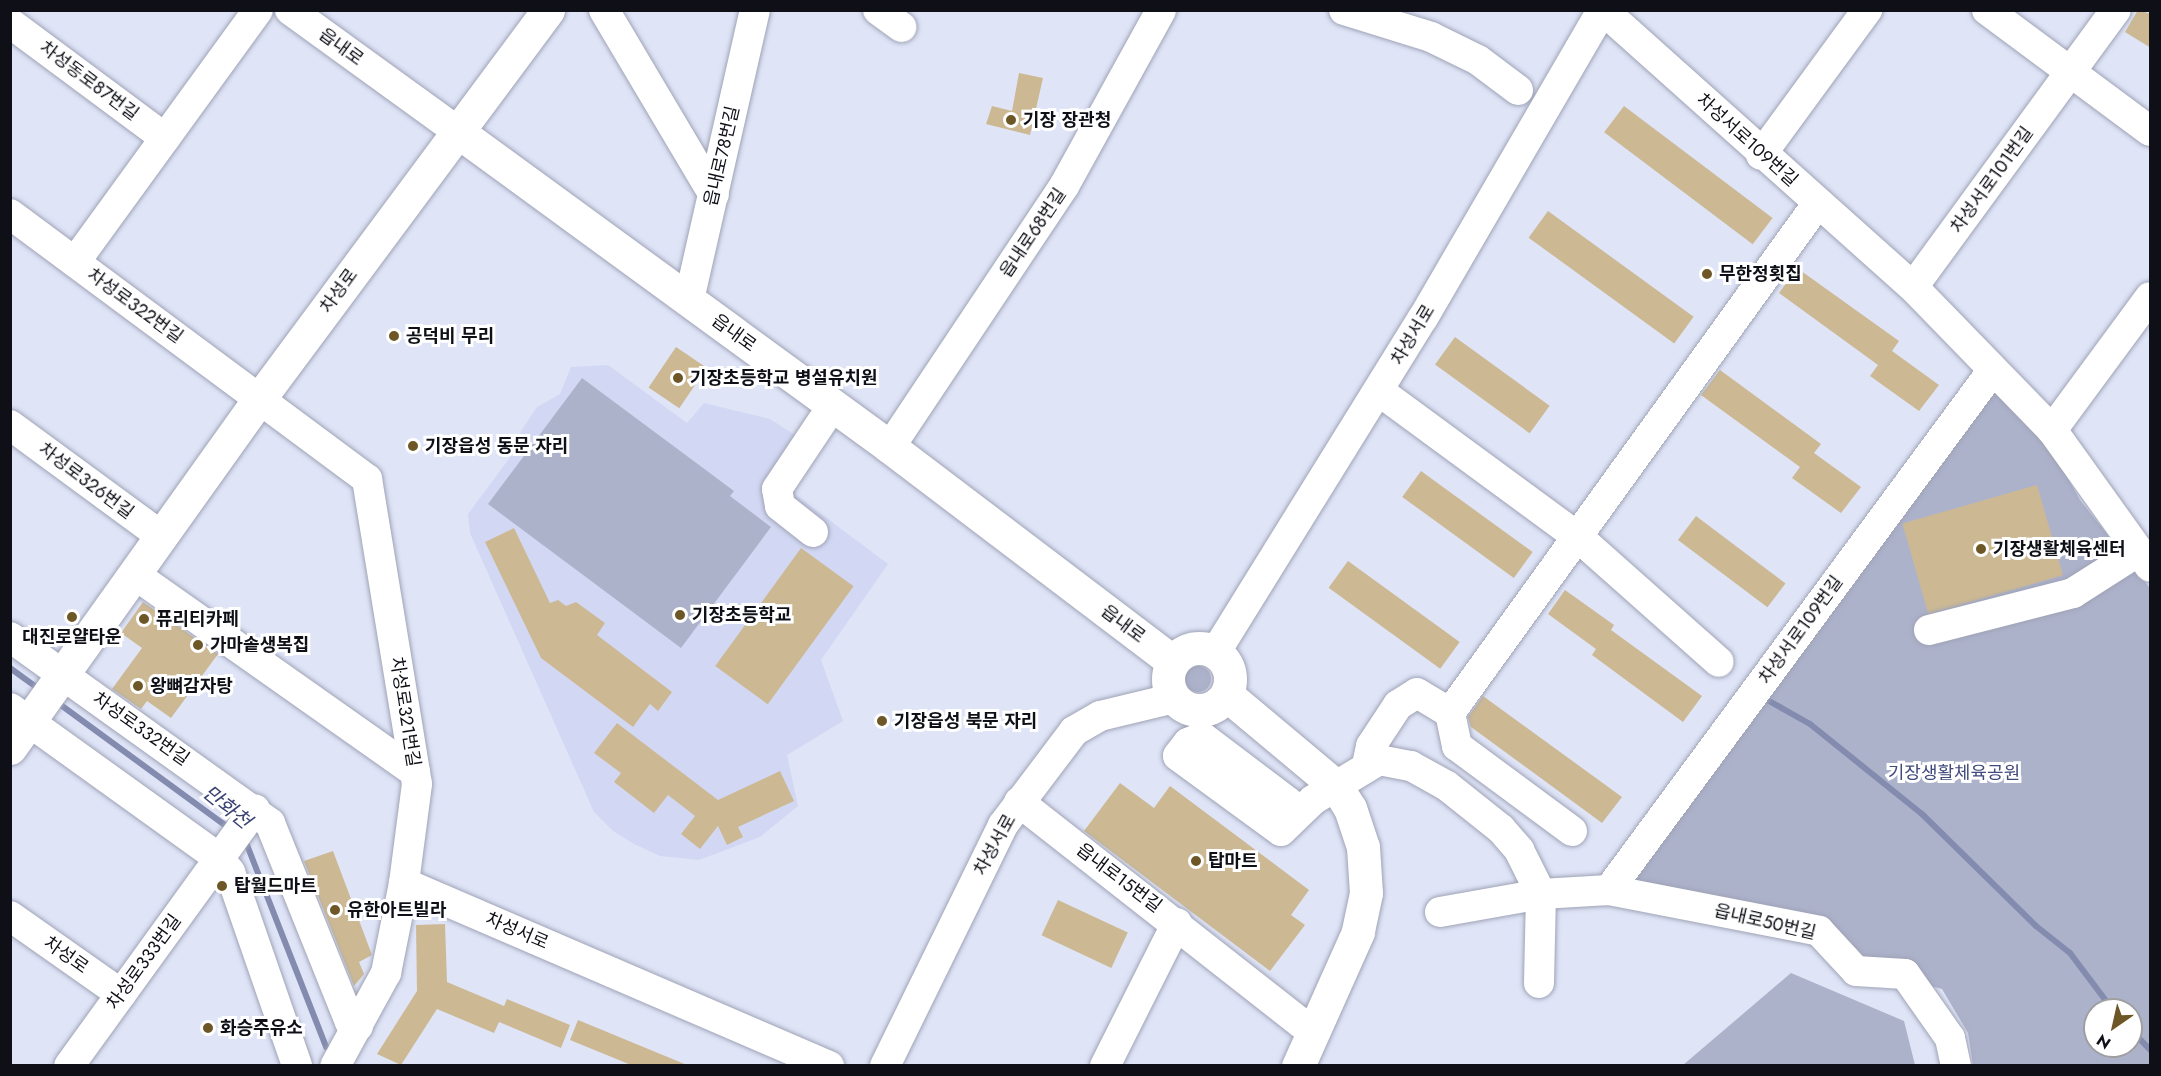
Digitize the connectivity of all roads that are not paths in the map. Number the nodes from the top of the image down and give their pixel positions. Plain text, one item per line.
1 (258, 10) edge
2 (290, 10) edge
3 (548, 10) edge
4 (604, 10) edge
5 (755, 10) edge
6 (1161, 10) edge
7 (1344, 10) edge
8 (1603, 10) edge
9 (1868, 10) edge
10 (1987, 10) edge
11 (2116, 10) edge
12 (14, 21) edge
13 (2071, 72) junction
14 (1518, 90) dead end
15 (2151, 131) edge
16 (457, 132) junction
17 (165, 138) junction
18 (1761, 155) junction
19 (714, 195) junction
20 (1818, 202) junction
21 (10, 214) edge
22 (75, 262) junction
23 (1913, 287) junction
24 (689, 300) junction
25 (2146, 313) edge
26 (1992, 371) junction
27 (1379, 391) junction
28 (260, 398) junction
29 (833, 405) junction
30 (10, 425) edge
31 (2052, 430) junction
32 (890, 447) junction
33 (813, 532) dead end
34 (161, 537) junction
35 (1578, 537) junction
36 (2145, 559) edge
37 (134, 574) junction
38 (1929, 630) dead end
39 (10, 637) edge
40 (1215, 653) junction
41 (1173, 662) junction
42 (1719, 662) dead end
43 (60, 679) junction
44 (1227, 695) junction
45 (1175, 698) junction
46 (1450, 713) junction
47 (24, 715) edge
48 (10, 748) edge
49 (1367, 765) junction
50 (415, 772) junction
51 (1336, 786) junction
52 (1019, 802) junction
53 (1300, 811) dead end
54 (250, 815) junction
55 (1572, 831) dead end
56 (223, 852) junction
57 (404, 883) junction
58 (1610, 890) junction
59 (1541, 894) junction
60 (1440, 912) dead end
61 (10, 916) edge
62 (1177, 923) junction
63 (1539, 983) dead end
64 (121, 994) junction
65 (358, 1026) junction
66 (1314, 1033) junction
67 (69, 1065) edge
68 (297, 1065) edge
69 (335, 1065) edge
70 (829, 1065) edge
71 (885, 1065) edge
72 (1105, 1065) edge
73 (1299, 1065) edge
74 (1956, 1065) edge

1 - 17 street
2 - 16 street, 읍내로
3 - 16 main road, 차성로
4 - 19 street
5 - 19 street, 읍내로78번길
6 - 32 street, 읍내로68번길
7 - 14 street
8 - 18 street, 차성서로109번길
8 - 27 street, 차성서로
9 - 18 street
10 - 13 street
11 - 13 street, 차성서로101번길
12 - 17 street, 차성동로87번길
13 - 15 street
13 - 23 street, 차성서로101번길
16 - 24 main road, 읍내로
16 - 28 main road, 차성로
17 - 22 street
18 - 20 street, 차성서로109번길
19 - 24 street, 읍내로78번길
20 - 23 street, 차성서로109번길
20 - 35 street
21 - 22 street, 차성로322번길
22 - 28 street, 차성로322번길
23 - 26 street, 차성서로109번길
24 - 29 main road, 읍내로
25 - 31 street
26 - 31 street, 차성서로109번길
26 - 58 street, 차성서로109번길
27 - 35 street
27 - 40 street, 차성서로
28 - 34 main road, 차성로
28 - 50 street, 차성로321번길
29 - 32 main road, 읍내로
29 - 33 street
30 - 34 street, 차성로326번길
31 - 36 street, 차성서로109번길
32 - 41 main road, 읍내로
34 - 37 main road, 차성로
35 - 42 street
35 - 46 street
36 - 38 street
37 - 43 main road, 차성로
37 - 50 street
39 - 43 street, 차성로332번길
40 - 41 main road
40 - 44 main road
41 - 45 main road
43 - 47 main road, 차성로
43 - 54 street, 차성로332번길
44 - 45 main road
44 - 51 main road
45 - 52 street, 차성서로
46 - 49 street
46 - 55 street
47 - 48 main road
47 - 56 street
49 - 51 street
49 - 59 street
50 - 57 street, 차성로321번길
51 - 53 street
51 - 66 main road
52 - 62 street, 읍내로15번길
52 - 71 street, 차성서로
54 - 56 street, 차성로333번길
54 - 65 street, 차성로332번길
56 - 64 street, 차성로333번길
56 - 68 street
57 - 65 street, 차성로321번길
57 - 70 street, 차성서로
58 - 59 street, 읍내로50번길
58 - 74 street, 읍내로50번길
59 - 60 street, 읍내로50번길
59 - 63 street
61 - 64 street, 차성로
62 - 66 street
62 - 72 street, 읍내로15번길
64 - 67 street, 차성로333번길
65 - 69 street, 차성로321번길
66 - 73 main road

